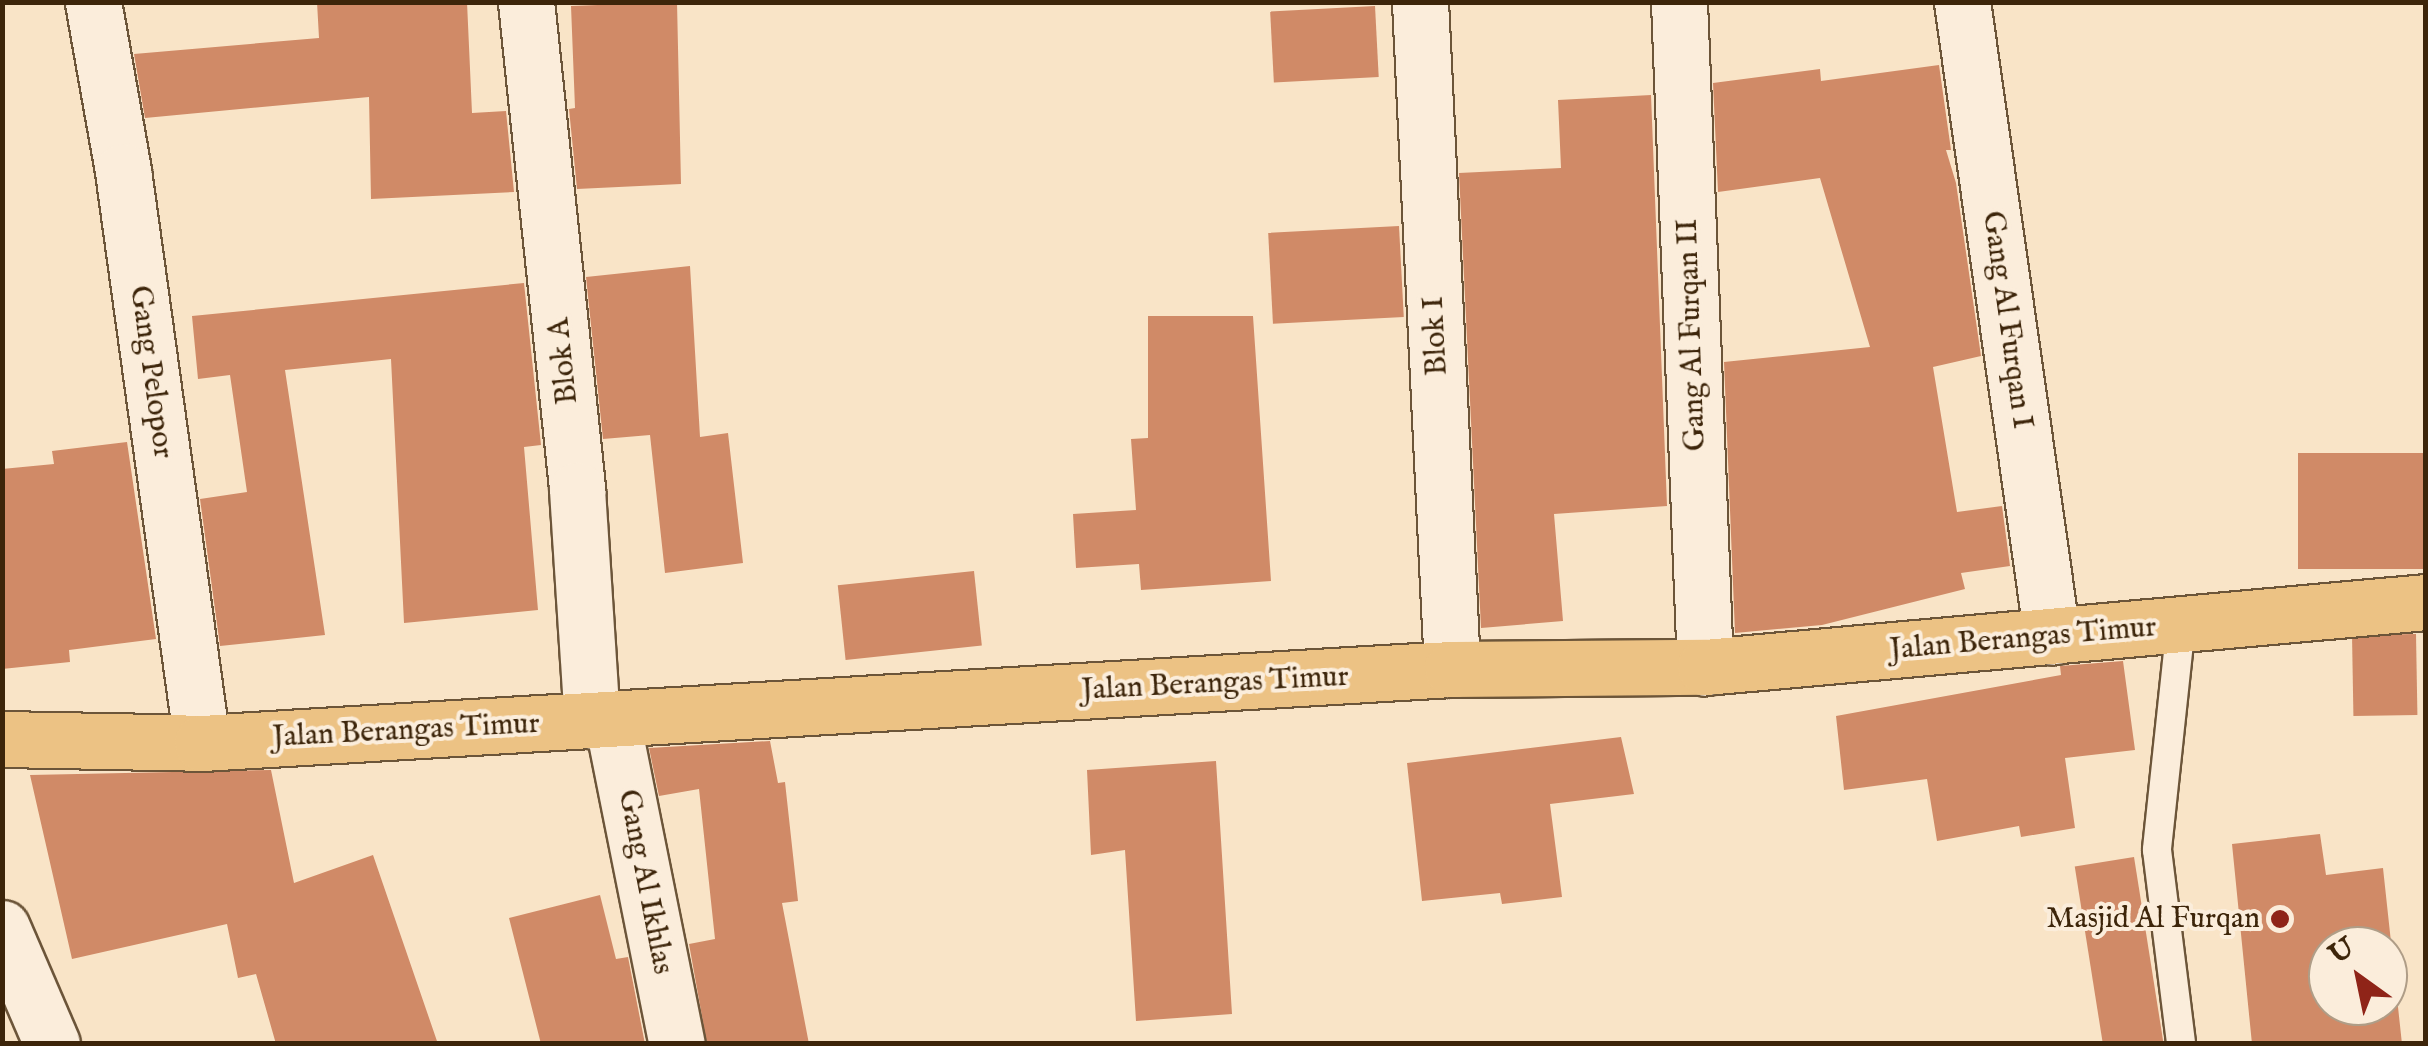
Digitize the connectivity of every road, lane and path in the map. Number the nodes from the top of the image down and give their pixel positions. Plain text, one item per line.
1 (94, 2) edge
2 (526, 2) edge
3 (1420, 2) edge
4 (1678, 2) edge
5 (1962, 2) edge
6 (2426, 602) edge
7 (2181, 624) junction
8 (2052, 637) junction
9 (1706, 667) junction
10 (1452, 670) junction
11 (602, 720) junction
12 (2, 739) edge
13 (202, 743) junction
14 (2, 928) edge
15 (52, 1044) edge
16 (677, 1044) edge
17 (2182, 1044) edge

1 - 13 street, Gang Pelopor
2 - 11 street, Blok A
3 - 10 street, Blok I
4 - 9 street, Gang Al Furqan II
5 - 8 street, Gang Al Furqan I
6 - 7 main road, Jalan Berangas Timur
7 - 8 main road, Jalan Berangas Timur
7 - 17 lane
8 - 9 main road, Jalan Berangas Timur
9 - 10 main road, Jalan Berangas Timur
10 - 11 main road, Jalan Berangas Timur
11 - 13 main road, Jalan Berangas Timur
11 - 16 street, Gang Al Ikhlas
12 - 13 main road, Jalan Berangas Timur
14 - 15 street

